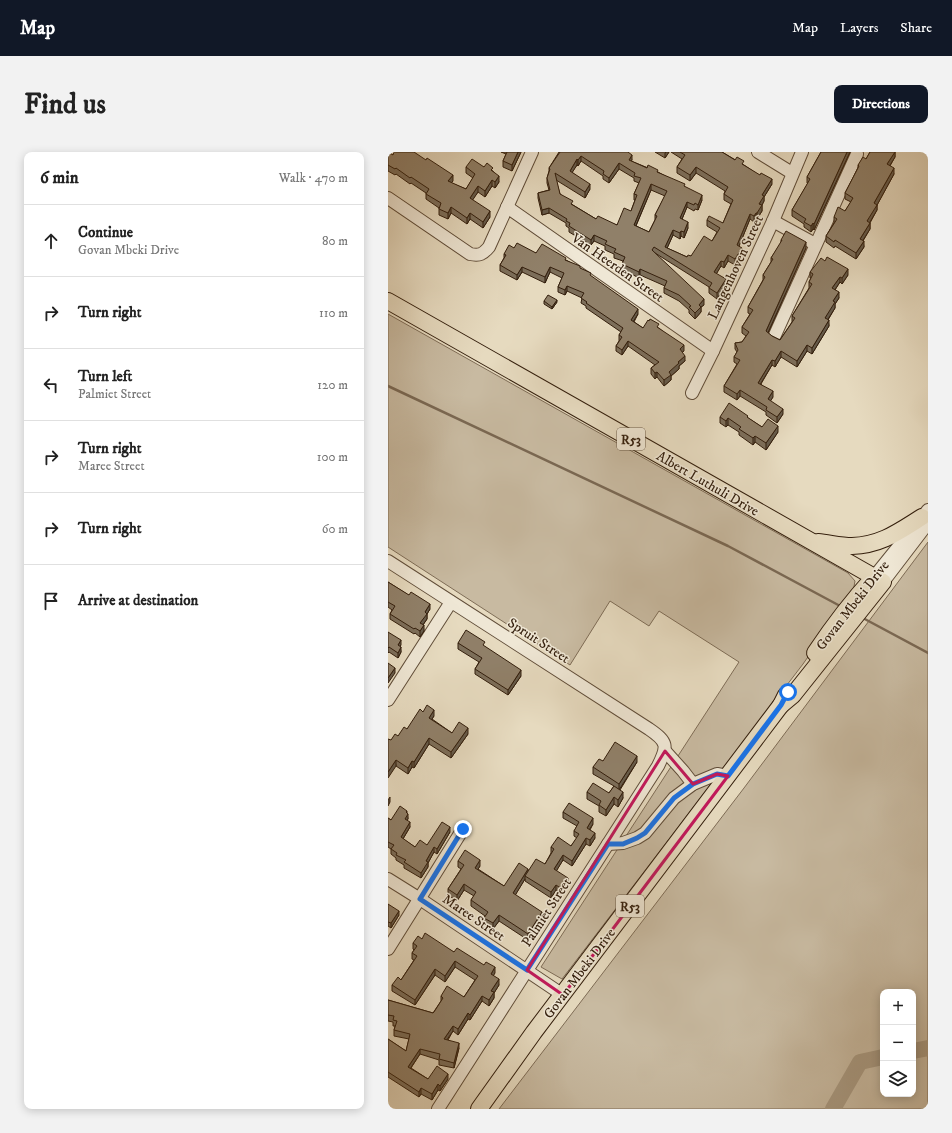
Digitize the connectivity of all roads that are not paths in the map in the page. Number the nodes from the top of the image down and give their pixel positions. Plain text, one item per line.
1 (532, 152) edge
2 (758, 152) edge
3 (802, 152) edge
4 (857, 154) dead end
5 (792, 173) junction
6 (388, 198) edge
7 (507, 207) junction
8 (773, 220) junction
9 (815, 244) junction
10 (388, 301) edge
11 (775, 335) dead end
12 (712, 352) junction
13 (692, 394) dead end
14 (926, 517) edge
15 (810, 541) junction
16 (388, 561) edge
17 (878, 580) junction
18 (451, 602) junction
19 (388, 700) edge
20 (665, 751) junction
21 (728, 776) junction
22 (693, 784) junction
23 (463, 829) dead end
24 (608, 844) junction
25 (388, 879) edge
26 (420, 899) junction
27 (388, 949) edge
28 (527, 970) junction
29 (563, 995) junction
30 (438, 1109) edge
31 (479, 1109) edge

1 - 7 street
2 - 5 street
3 - 5 street, Langenhoven Street
4 - 9 street
5 - 8 street, Langenhoven Street
6 - 7 street
7 - 12 street, Van Heerden Street
8 - 9 street
8 - 12 street, Langenhoven Street
9 - 11 street
10 - 15 main road, Albert Luthuli Drive / R53
12 - 13 street, Langenhoven Street
14 - 15 main road
14 - 17 street, Govan Mbeki Drive
15 - 17 main road, Albert Luthuli Drive / R53
16 - 18 street, Spruit Street
17 - 21 main road, Govan Mbeki Drive / R53
18 - 19 street
18 - 20 street, Spruit Street
20 - 22 street, Spruit Street
20 - 24 street, Palmiet Street
21 - 22 street
21 - 29 main road, Govan Mbeki Drive / R53
22 - 24 street
23 - 26 street
24 - 28 street, Palmiet Street
25 - 26 street, Maree Street
26 - 27 street
26 - 28 street, Maree Street
28 - 29 street, Maree Street
28 - 30 street, Palmiet Street
29 - 31 main road, Govan Mbeki Drive / R53

